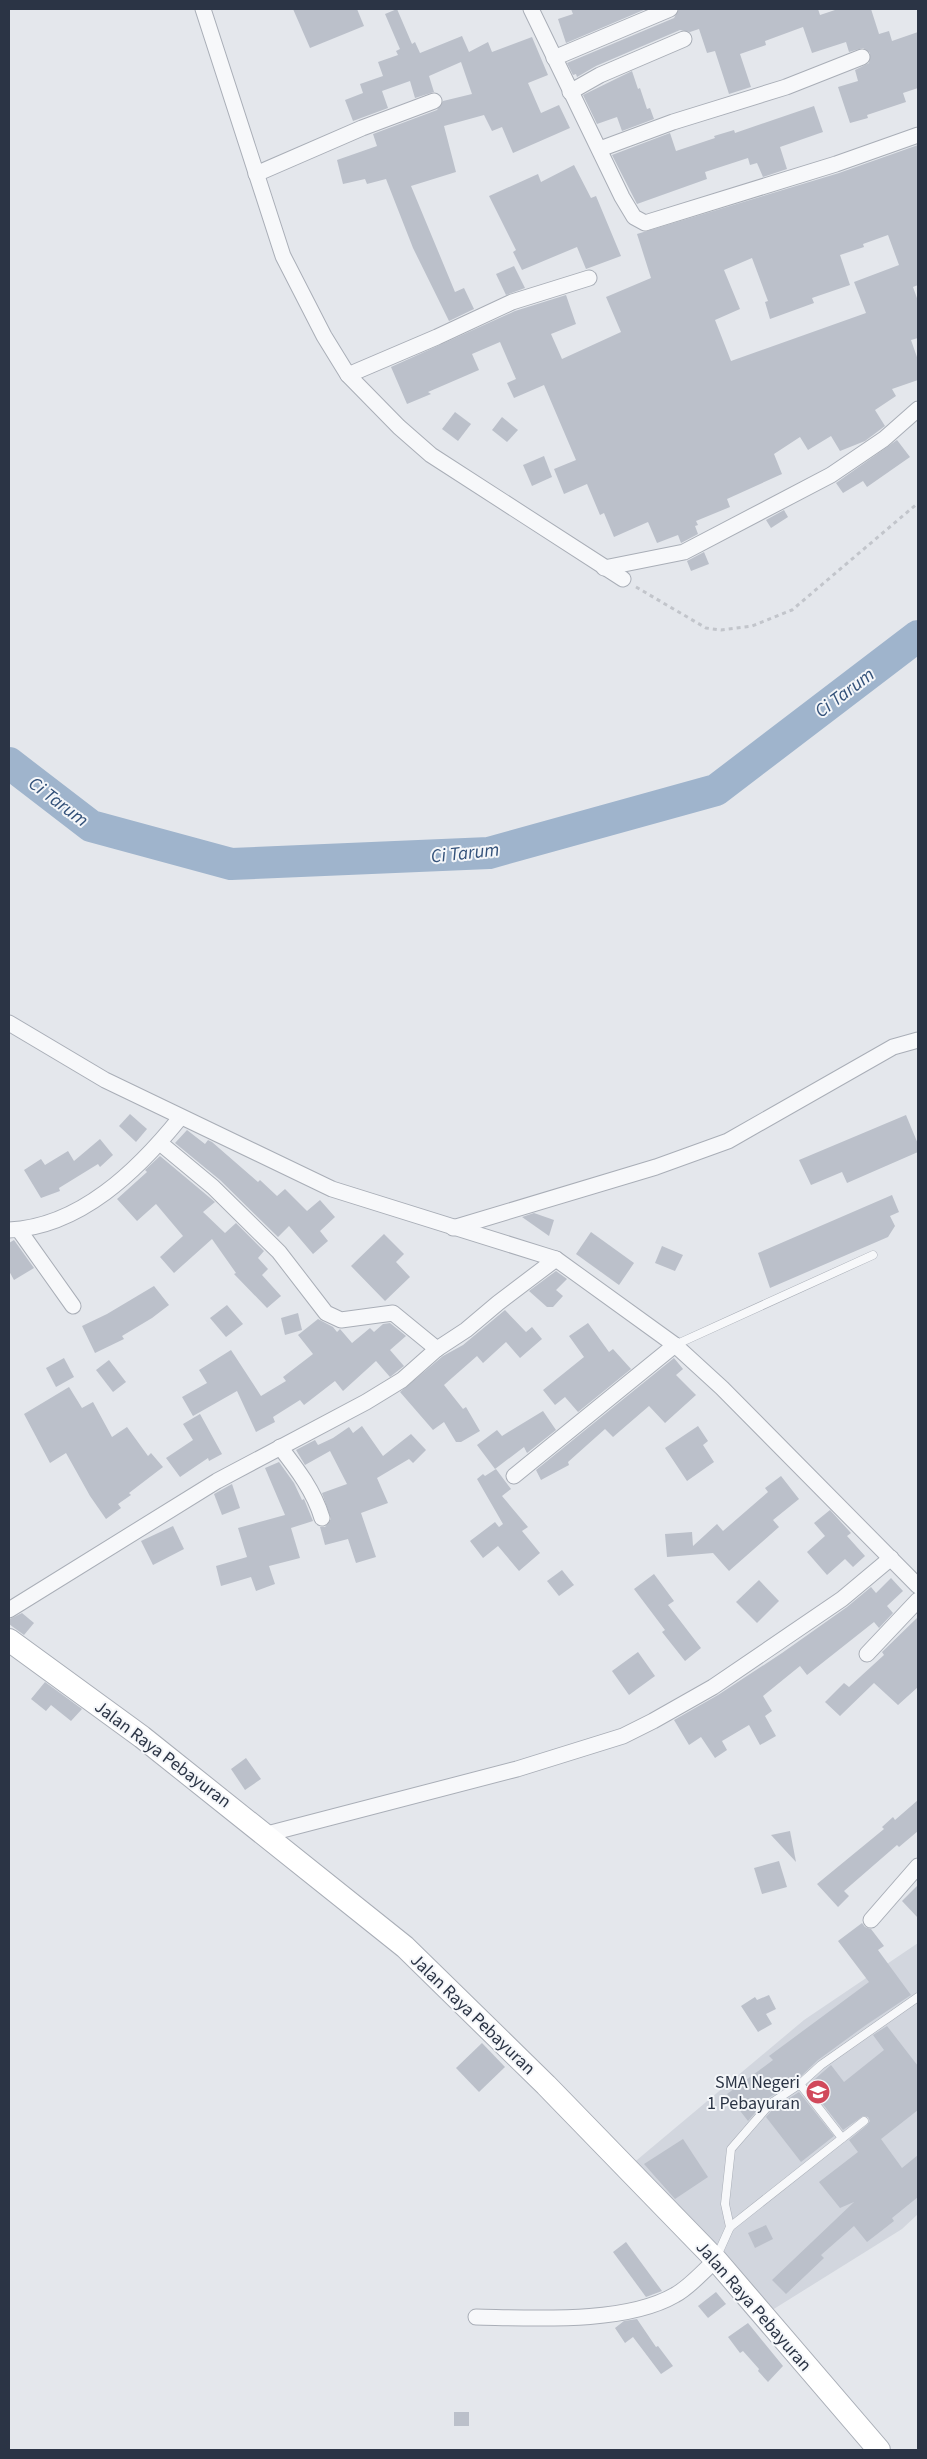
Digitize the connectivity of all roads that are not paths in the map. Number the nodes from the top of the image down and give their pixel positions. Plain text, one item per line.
1 (203, 9) edge
2 (531, 9) edge
3 (670, 9) edge
4 (684, 39) dead end
5 (862, 57) dead end
6 (554, 58) junction
7 (570, 92) junction
8 (434, 100) dead end
9 (918, 135) edge
10 (600, 149) junction
11 (256, 174) junction
12 (589, 278) dead end
13 (348, 375) junction
14 (918, 410) edge
15 (604, 568) junction
16 (623, 579) road end
17 (9, 1023) edge
18 (918, 1040) edge
19 (180, 1118) junction
20 (160, 1143) junction
21 (453, 1228) junction
22 (14, 1230) edge
23 (873, 1255) dead end
24 (556, 1259) junction
25 (73, 1306) dead end
26 (675, 1345) junction
27 (437, 1349) junction
28 (280, 1447) junction
29 (514, 1476) dead end
30 (322, 1518) dead end
31 (891, 1558) junction
32 (918, 1586) edge
33 (918, 1600) edge
34 (9, 1610) edge
35 (9, 1640) edge
36 (867, 1654) dead end
37 (267, 1834) junction
38 (918, 1866) edge
39 (871, 1920) dead end
40 (918, 1997) edge
41 (800, 2084) junction
42 (864, 2121) dead end
43 (842, 2138) junction
44 (730, 2227) junction
45 (716, 2260) junction
46 (476, 2318) dead end
47 (879, 2450) edge

1 - 11 street
2 - 6 street
3 - 6 street
4 - 7 street
5 - 10 street
6 - 7 street
7 - 10 street
8 - 11 street
9 - 10 street
11 - 13 street
12 - 13 street
13 - 15 street
14 - 15 street
15 - 16 street
17 - 19 street
18 - 21 street
19 - 20 street
19 - 21 street
20 - 22 street
20 - 27 street
21 - 24 street
22 - 25 street
23 - 26 lane
24 - 26 street
24 - 27 street
26 - 29 street
26 - 31 street
27 - 28 street
28 - 30 street
28 - 34 street
31 - 32 street
31 - 37 street
33 - 36 street
35 - 37 main road, Jalan Raya Pebayuran
37 - 45 main road, Jalan Raya Pebayuran
38 - 39 street
40 - 41 lane
41 - 43 lane
41 - 44 lane
42 - 43 lane
43 - 44 lane
44 - 45 lane
45 - 46 street
45 - 47 main road, Jalan Raya Pebayuran

